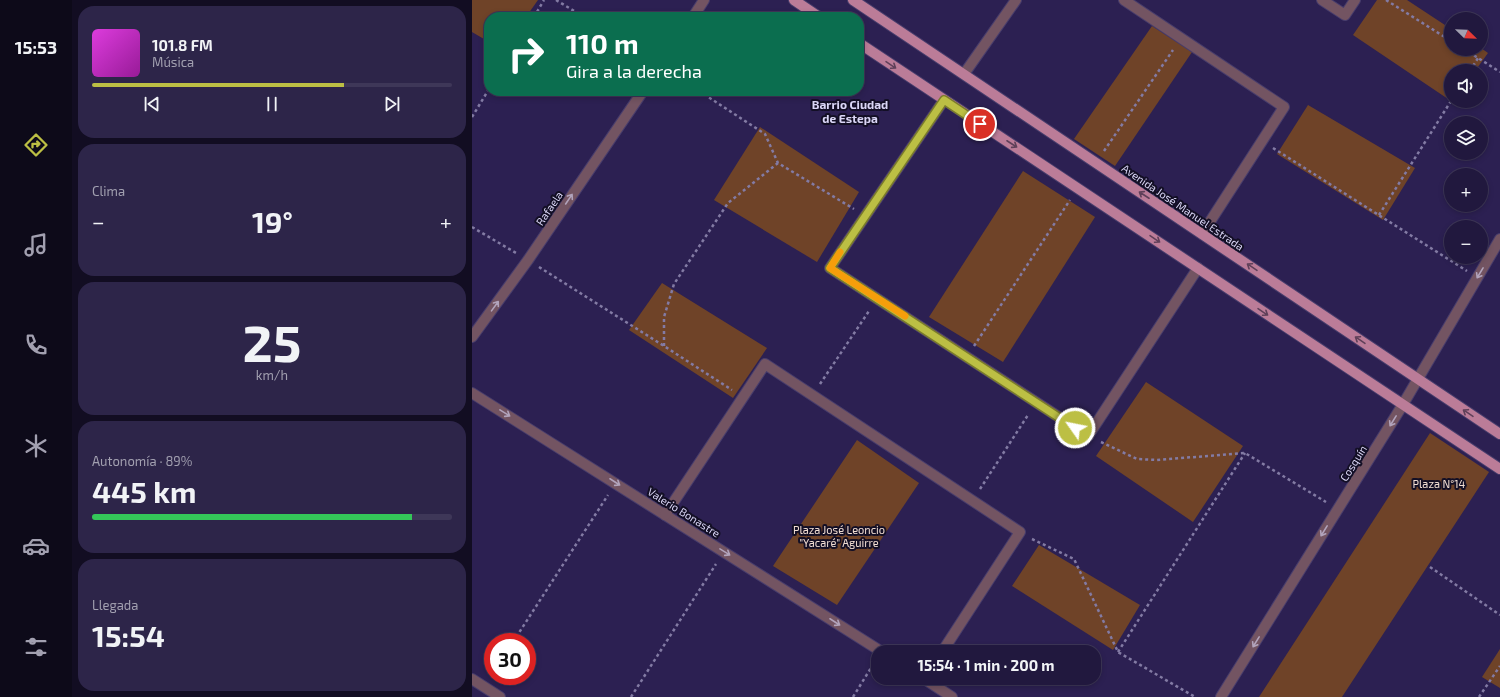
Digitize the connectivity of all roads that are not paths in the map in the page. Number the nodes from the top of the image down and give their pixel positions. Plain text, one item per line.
1 (704, 0) edge
2 (794, 0) edge
3 (853, 0) edge
4 (1016, 0) edge
5 (1124, 0) edge
6 (1322, 0) edge
7 (1355, 0) edge
8 (696, 12) edge
9 (812, 12) edge
10 (864, 46) edge
11 (964, 74) junction
12 (640, 96) edge
13 (944, 100) junction
14 (1202, 234) junction
15 (1500, 239) edge
16 (1198, 268) junction
17 (472, 337) edge
18 (1417, 378) junction
19 (472, 392) edge
20 (1402, 406) junction
21 (1500, 434) edge
22 (1500, 469) edge
23 (665, 515) junction
24 (871, 645) edge
25 (947, 645) edge
26 (472, 679) edge
27 (934, 685) edge
28 (500, 697) edge
29 (952, 697) edge
30 (1221, 697) edge

1 - 8 street
2 - 9 main road
3 - 11 main road, Avenida José Manuel Estrada
4 - 11 street
5 - 14 street
6 - 7 street
10 -> 13 main road
14 -> 11 main road, Avenida José Manuel Estrada
17 -> 12 street, Rafaela
13 -> 16 main road
13 - 16 street
18 -> 14 main road, Avenida José Manuel Estrada
15 -> 18 street, Cosquín
16 -> 20 main road
18 - 20 street, Cosquín
21 -> 18 main road, Avenida José Manuel Estrada
19 -> 23 street, Valerio Bonastre
20 - 22 main road
20 -> 30 street, Cosquín
23 -> 24 street, Valerio Bonastre
23 - 25 street
26 - 28 street
27 - 29 street

